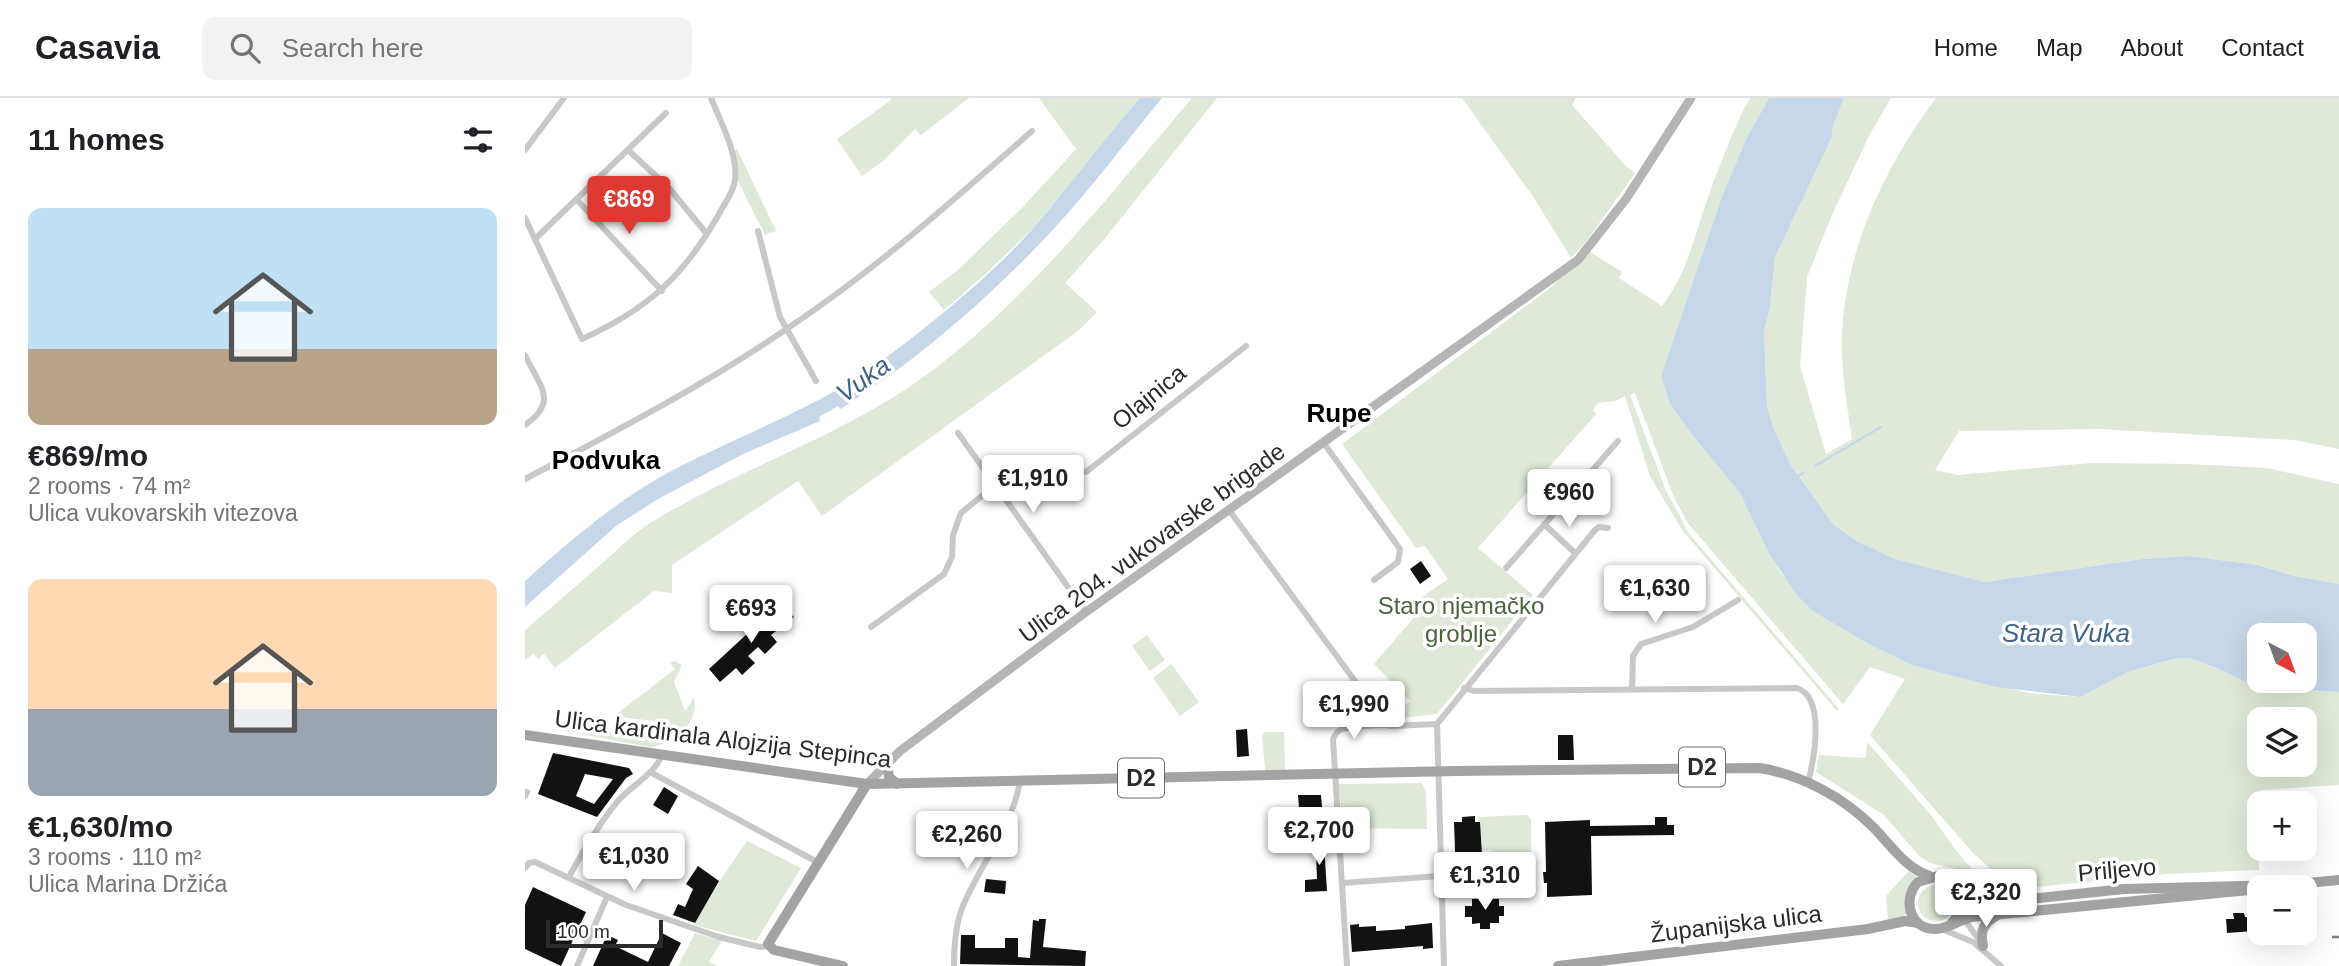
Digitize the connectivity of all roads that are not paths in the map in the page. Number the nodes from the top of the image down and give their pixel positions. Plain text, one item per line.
1 (564, 98) edge
2 (711, 98) edge
3 (1691, 98) edge
4 (666, 113) dead end
5 (1032, 131) dead end
6 (525, 150) edge
7 (628, 150) junction
8 (577, 200) junction
9 (525, 218) edge
10 (758, 231) dead end
11 (707, 234) junction
12 (536, 238) junction
13 (662, 291) junction
14 (785, 330) junction
15 (1247, 346) dead end
16 (525, 355) edge
17 (816, 381) dead end
18 (525, 425) edge
19 (958, 433) dead end
20 (1618, 441) dead end
21 (1323, 442) junction
22 (525, 479) edge
23 (995, 485) junction
24 (1230, 510) junction
25 (1544, 524) junction
26 (1608, 528) dead end
27 (1575, 553) junction
28 (1506, 568) dead end
29 (1374, 580) dead end
30 (1738, 600) dead end
31 (1086, 612) junction
32 (871, 627) dead end
33 (1464, 688) junction
34 (1632, 689) junction
35 (1386, 723) junction
36 (1437, 724) junction
37 (525, 735) edge
38 (662, 754) junction
39 (887, 762) junction
40 (649, 772) junction
41 (1437, 772) junction
42 (1335, 774) junction
43 (1020, 781) junction
44 (1808, 783) junction
45 (867, 784) junction
46 (897, 784) junction
47 (819, 863) junction
48 (526, 864) edge
49 (1440, 876) junction
50 (1930, 876) junction
51 (569, 877) junction
52 (2339, 880) edge
53 (2317, 882) edge
54 (1342, 883) junction
55 (2247, 886) edge
56 (1959, 890) junction
57 (2247, 890) edge
58 (607, 897) junction
59 (1962, 913) junction
60 (1999, 915) junction
61 (1918, 923) junction
62 (1939, 929) junction
63 (768, 946) junction
64 (1983, 946) junction
65 (1991, 957) junction
66 (577, 966) edge
67 (843, 966) edge
68 (954, 966) edge
69 (1347, 966) edge
70 (1444, 966) edge
71 (1558, 966) edge
72 (2001, 966) edge

1 - 6 street
2 - 11 street
3 - 21 street, Ulica 204. vukovarske brigade
4 - 7 street
5 - 14 street
7 - 8 street
7 - 11 street
8 - 12 street
8 - 13 street
9 - 12 street
10 - 14 street
11 - 13 street
12 - 13 street
14 - 17 street
14 - 22 street
15 - 23 street, Olajnica
16 - 18 street
19 - 23 street
20 - 25 street
21 - 24 street, Ulica 204. vukovarske brigade
21 - 29 street
23 - 31 street
23 - 32 street, Olajnica
24 - 31 street, Ulica 204. vukovarske brigade
24 - 35 street
25 - 27 street
25 - 28 street
26 - 27 street
27 - 33 street
30 - 34 street
31 - 39 street, Ulica 204. vukovarske brigade
33 - 34 street
33 - 36 street
34 - 44 street
35 - 36 street
35 - 42 street
36 - 41 street
37 - 38 main road, Ulica kardinala Alojzija Stepinca / D2
38 - 40 street
38 - 45 main road, Ulica kardinala Alojzija Stepinca / D2
39 - 45 street, Ulica 204. vukovarske brigade
39 - 46 main road
40 - 47 street
40 - 51 street
41 - 42 main road, D2
41 - 44 main road, D2
41 - 49 street
42 - 43 main road, Ulica kardinala Alojzija Stepinca / D2
42 - 54 street
43 - 46 main road, Ulica kardinala Alojzija Stepinca / D2
43 - 68 street
44 - 50 main road, D2
45 - 46 main road, Ulica kardinala Alojzija Stepinca / D2
45 - 47 main road
47 - 63 main road
48 - 51 street
49 - 54 street
49 - 70 street
50 - 56 main road, D2
50 - 61 main road
51 - 58 street
52 - 53 main road, Priljevo / D2
54 - 69 street
55 - 56 main road, Priljevo / D2
56 - 59 main road
57 - 60 main road, Priljevo
58 - 63 street
58 - 66 street
59 - 60 main road, Priljevo
59 - 62 main road, Priljevo
59 - 64 street
60 - 64 main road
61 - 62 main road
61 - 71 main road, Županijska ulica
62 - 65 street
63 - 67 main road
64 - 65 street
65 - 72 street

